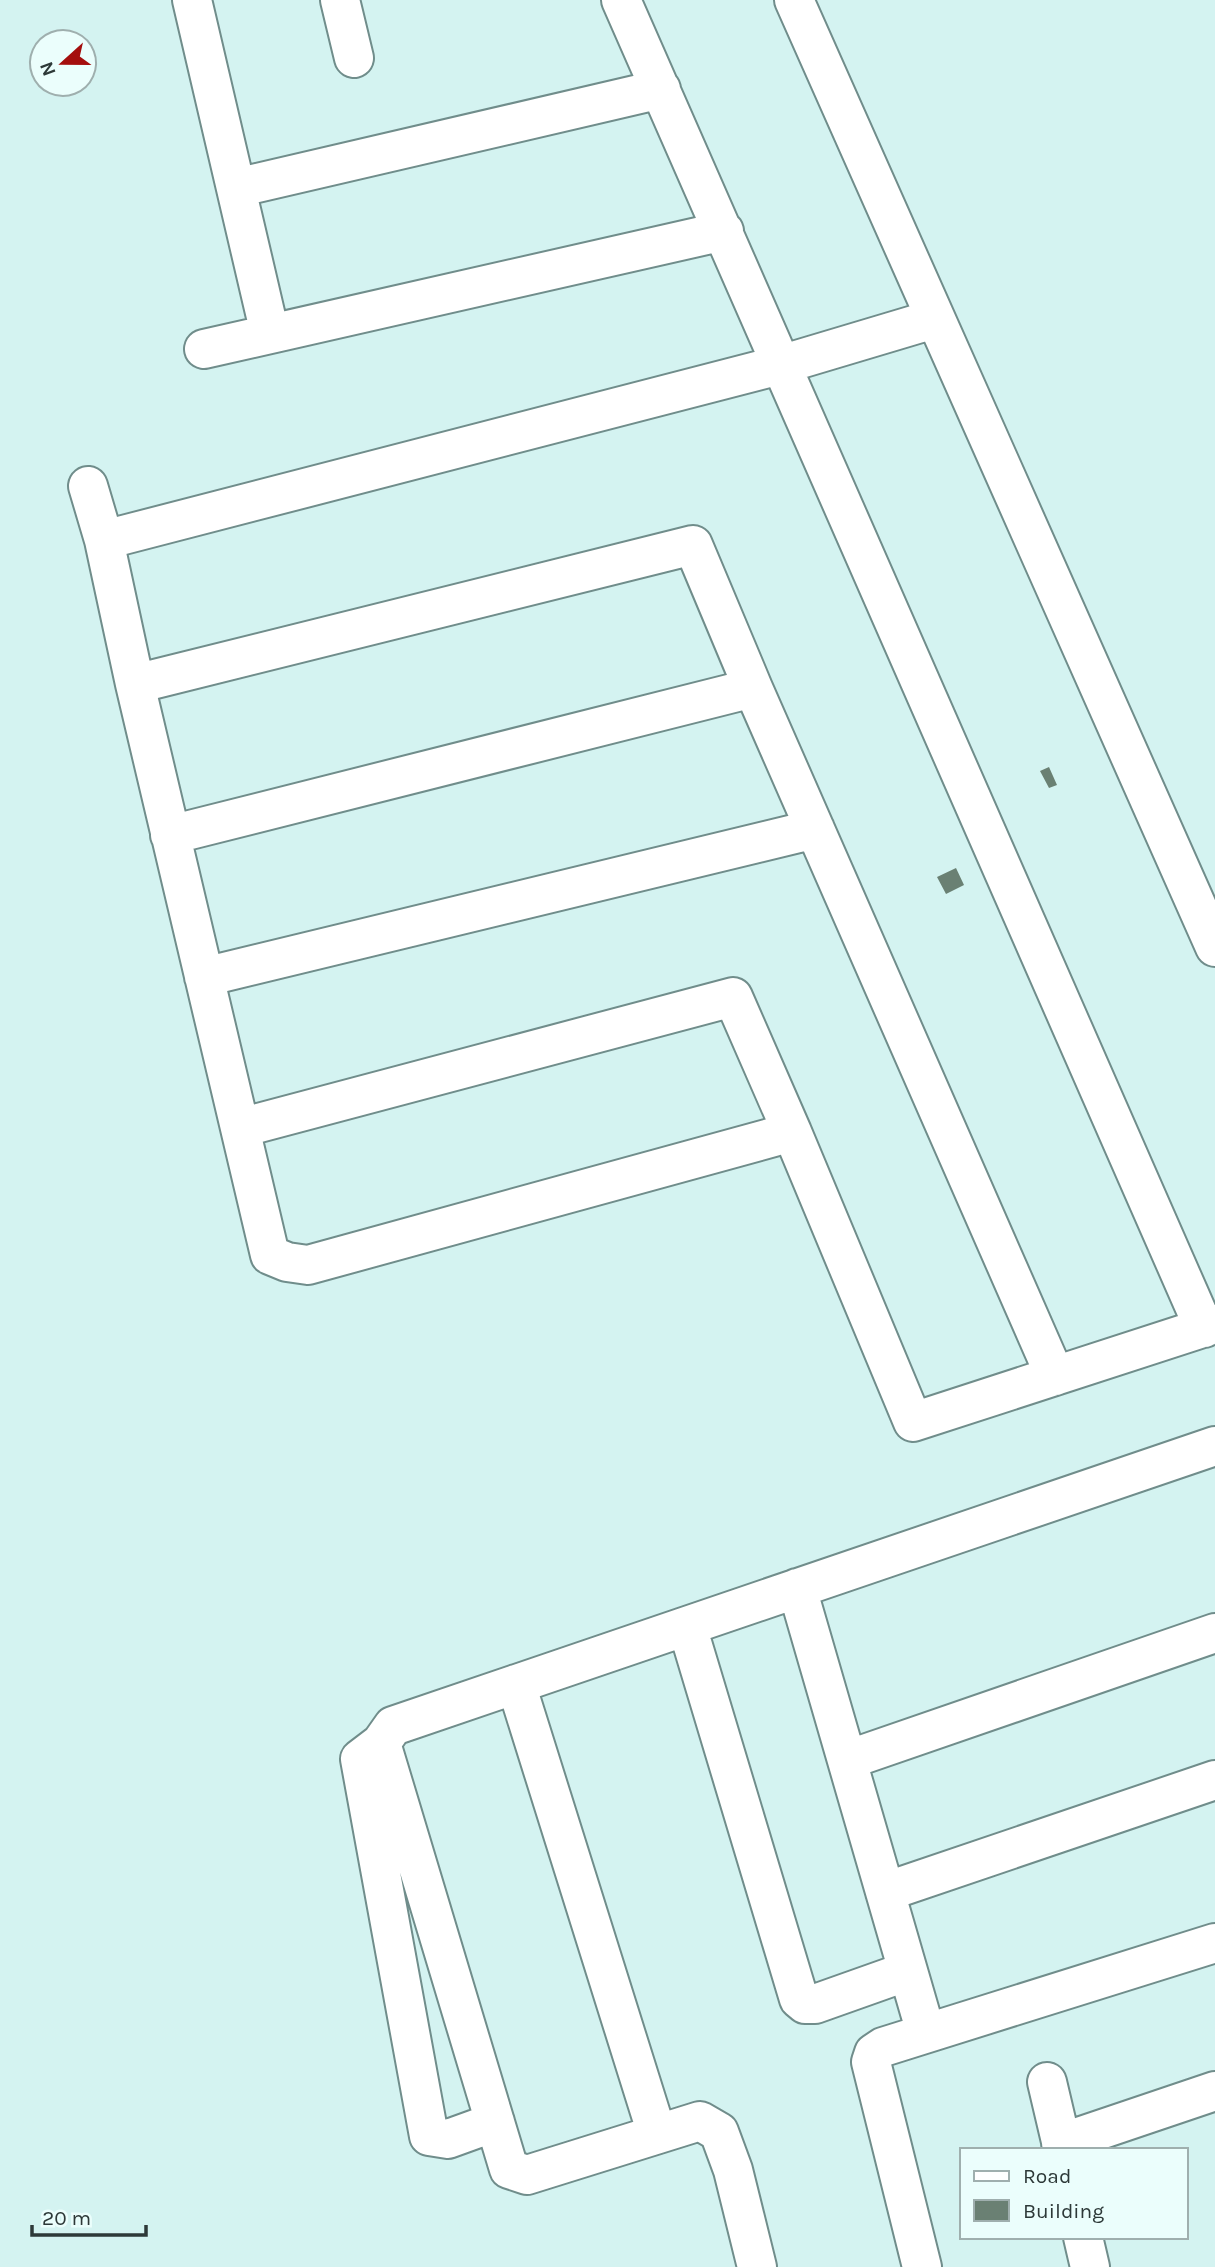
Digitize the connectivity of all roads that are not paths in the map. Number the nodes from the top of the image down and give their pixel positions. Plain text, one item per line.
1 (192, 0) edge
2 (340, 0) edge
3 (621, 0) edge
4 (794, 0) edge
5 (354, 58) dead end
6 (661, 89) junction
7 (236, 188) junction
8 (724, 231) junction
9 (934, 319) junction
10 (270, 334) junction
11 (204, 349) dead end
12 (780, 365) junction
13 (88, 486) dead end
14 (104, 540) junction
15 (135, 684) junction
16 (753, 688) junction
17 (815, 829) junction
18 (170, 835) junction
19 (1215, 947) edge
20 (204, 977) junction
21 (240, 1128) junction
22 (792, 1132) junction
23 (1210, 1326) edge
24 (1055, 1376) junction
25 (1215, 1446) edge
26 (797, 1588) junction
27 (687, 1626) junction
28 (1215, 1633) edge
29 (516, 1684) junction
30 (381, 1743) junction
31 (847, 1760) junction
32 (1215, 1780) edge
33 (885, 1892) junction
34 (1215, 1943) edge
35 (908, 1971) junction
36 (926, 2033) junction
37 (1047, 2082) dead end
38 (1215, 2091) edge
39 (495, 2122) junction
40 (657, 2134) junction
41 (1062, 2146) edge
42 (1083, 2239) edge
43 (757, 2267) edge
44 (922, 2267) edge
45 (1090, 2267) edge

1 - 7 street
2 - 5 street
3 - 6 street
4 - 9 street
6 - 7 street
6 - 8 street
7 - 10 street
8 - 10 street
8 - 12 street
9 - 12 street
9 - 19 street
10 - 11 street
12 - 14 street
12 - 23 street
13 - 14 street
14 - 15 street
15 - 16 street
15 - 18 street
16 - 17 street
16 - 18 street
17 - 20 street
17 - 24 street
18 - 20 street
20 - 21 street
21 - 22 street
21 - 22 street
22 - 24 street
23 - 24 street
25 - 26 street
26 - 27 street
26 - 31 street
27 - 29 street
27 - 35 street
28 - 31 street
29 - 30 street
29 - 40 street
30 - 39 street
30 - 39 street
31 - 33 street
32 - 33 street
33 - 35 street
34 - 36 street
35 - 36 street
36 - 44 street
37 - 41 street
38 - 41 street
39 - 40 street
40 - 43 street
42 - 45 street

